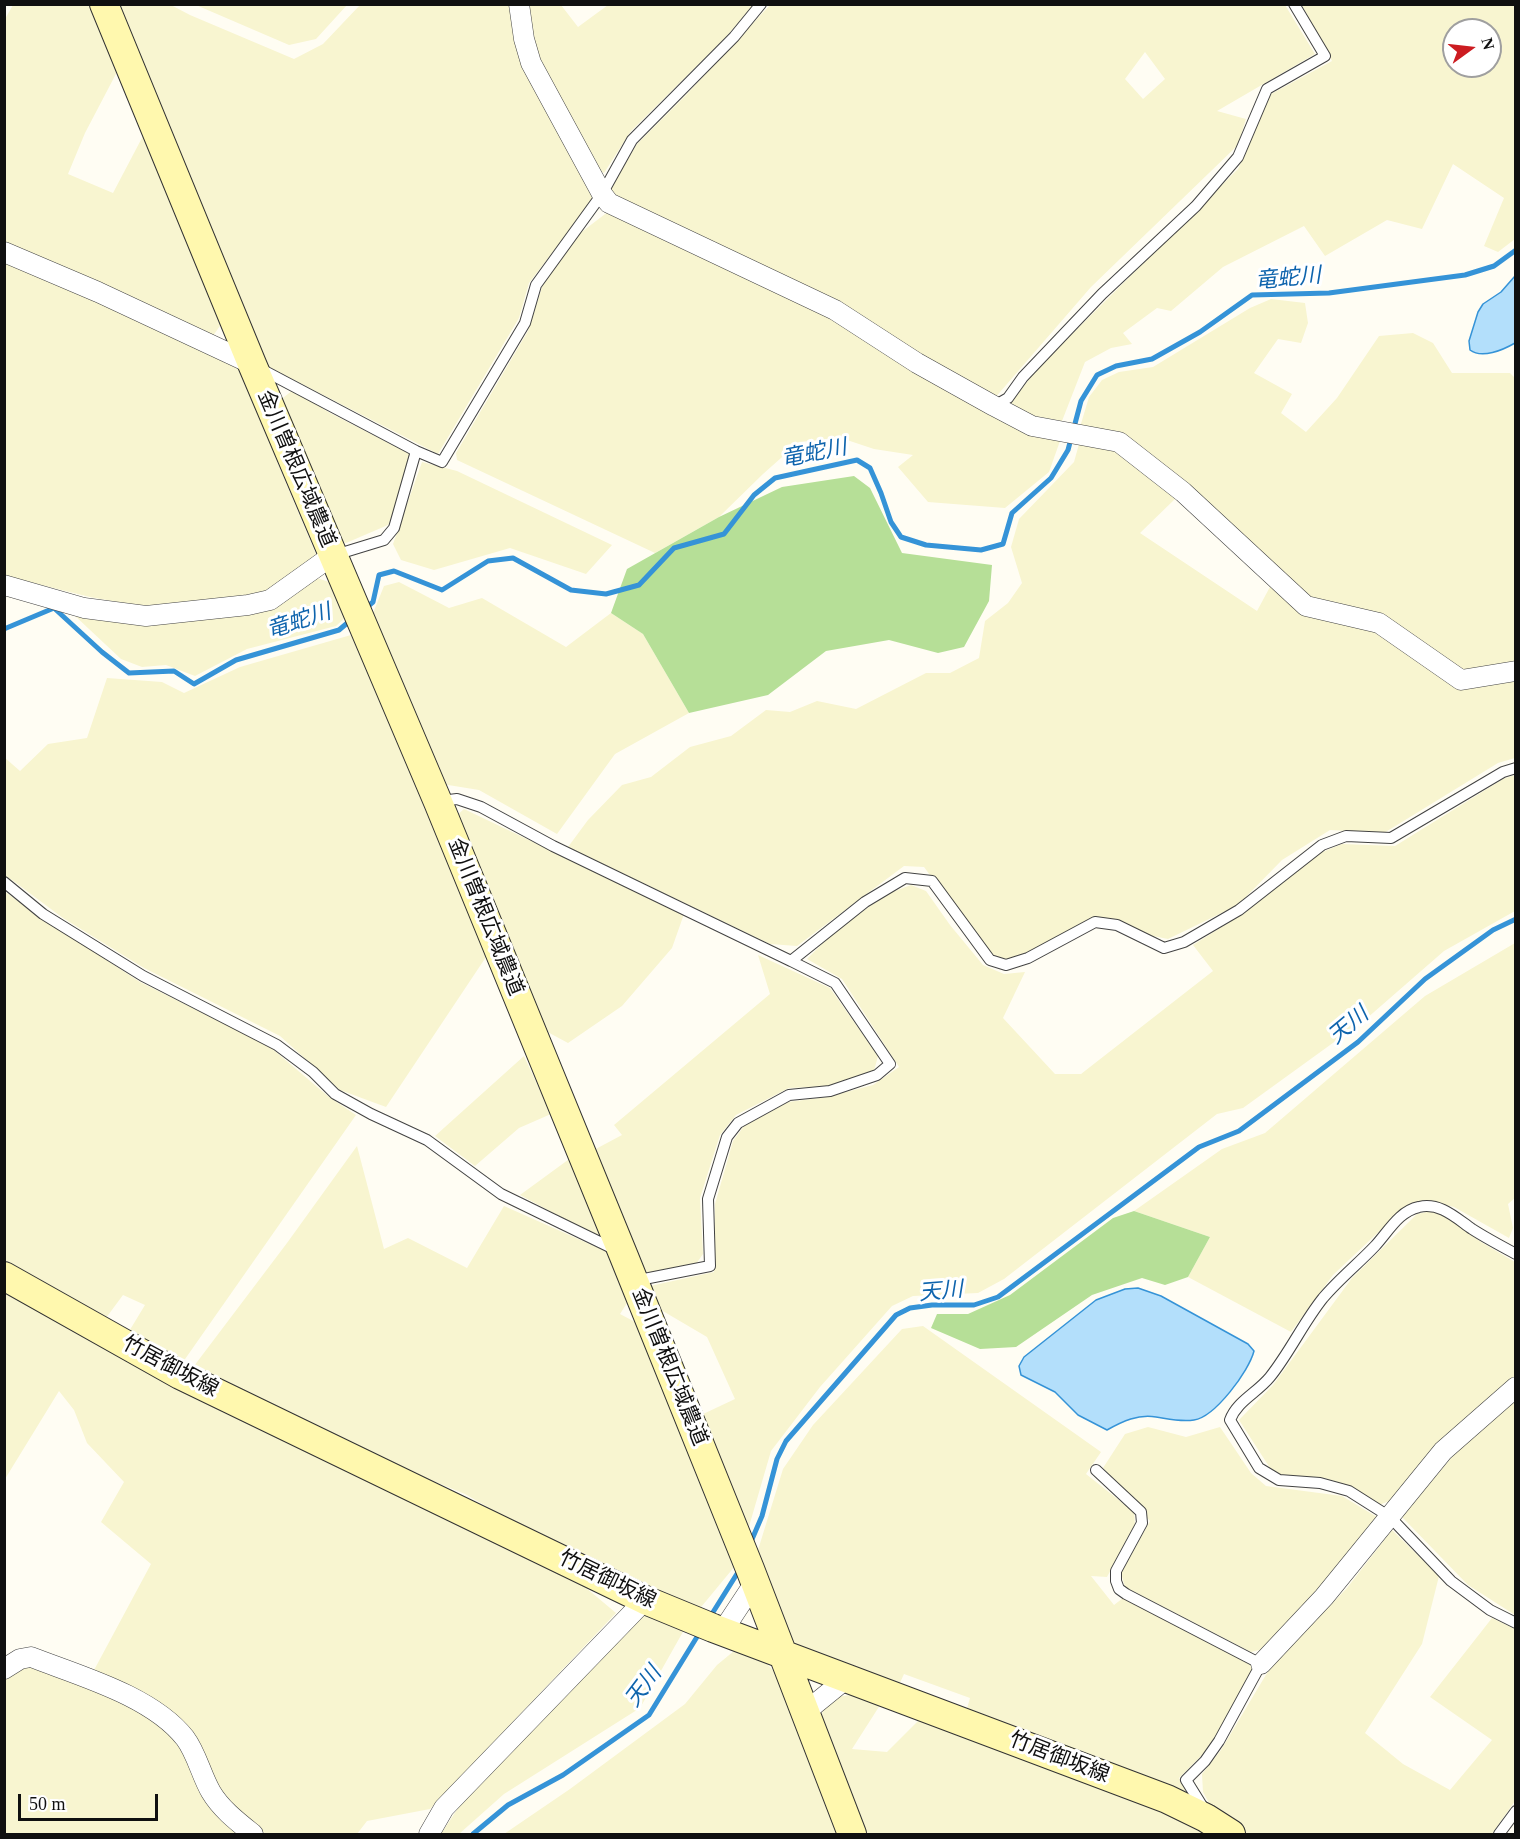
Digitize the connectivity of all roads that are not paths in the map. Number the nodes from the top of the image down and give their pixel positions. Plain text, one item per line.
1 (104, 4) edge
2 (519, 4) edge
3 (760, 4) edge
4 (1294, 4) edge
5 (602, 194) junction
6 (4, 252) edge
7 (252, 364) junction
8 (993, 406) junction
9 (416, 451) junction
10 (333, 555) junction
11 (4, 585) edge
12 (1515, 671) edge
13 (1515, 768) edge
14 (438, 802) junction
15 (4, 882) edge
16 (791, 961) junction
17 (623, 1254) junction
18 (1515, 1254) edge
19 (4, 1276) edge
20 (634, 1281) junction
21 (1515, 1387) edge
22 (1096, 1470) dead end
23 (1390, 1517) junction
24 (752, 1576) junction
25 (645, 1600) junction
26 (1515, 1623) edge
27 (708, 1626) junction
28 (781, 1653) junction
29 (1262, 1664) junction
30 (4, 1669) edge
31 (847, 1678) junction
32 (804, 1713) junction
33 (1515, 1811) edge
34 (1206, 1818) junction
35 (253, 1834) edge
36 (429, 1834) edge
37 (852, 1834) edge
38 (1231, 1834) edge
39 (1499, 1834) edge

1 - 7 street, 金川曽根広域農道
2 - 5 street
3 - 5 lane
4 - 8 lane
5 - 8 street
5 - 9 lane
6 - 7 street
7 - 9 lane
7 - 10 street, 金川曽根広域農道
8 - 12 street
9 - 10 lane
10 - 11 street
10 - 14 street, 金川曽根広域農道
13 - 16 lane
14 - 16 lane
14 - 17 street, 金川曽根広域農道
15 - 17 lane
16 - 20 lane
17 - 20 street, 金川曽根広域農道
18 - 23 lane
19 - 25 street, 竹居御坂線
20 - 24 street, 金川曽根広域農道
21 - 23 street
22 - 29 lane
23 - 26 lane
23 - 29 street
24 - 27 street
24 - 28 street, 金川曽根広域農道
25 - 27 street, 竹居御坂線
25 - 36 street
27 - 28 street, 竹居御坂線
28 - 31 street, 竹居御坂線
28 - 32 street, 金川曽根広域農道
29 - 34 lane
30 - 35 street
31 - 32 street
31 - 34 street, 竹居御坂線
32 - 37 street, 金川曽根広域農道
33 - 39 lane
34 - 38 street, 竹居御坂線

